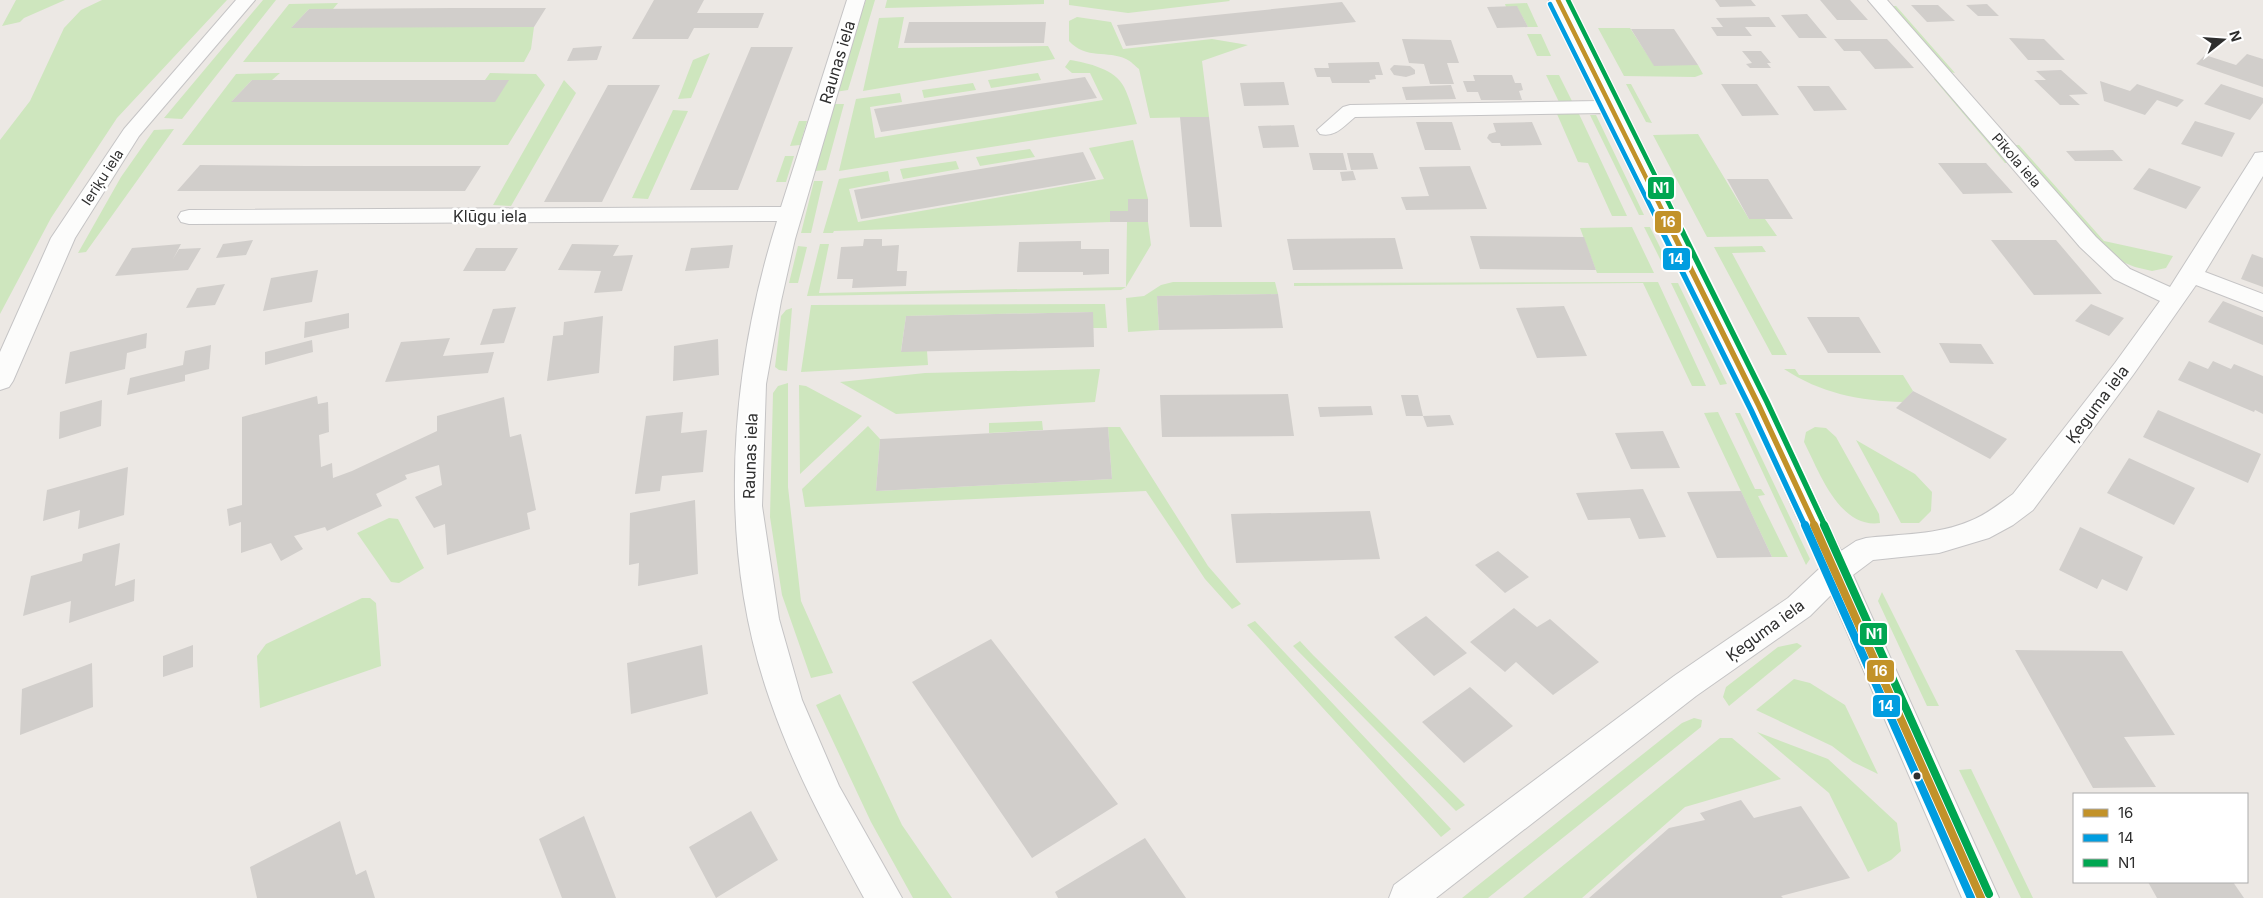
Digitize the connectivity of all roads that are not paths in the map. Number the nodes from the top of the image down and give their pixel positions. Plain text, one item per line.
1 (246, 0) edge
2 (856, 0) edge
3 (1558, 0) edge
4 (1877, 0) edge
5 (1612, 107) junction
6 (1327, 130) dead end
7 (2263, 158) edge
8 (791, 214) junction
9 (189, 217) dead end
10 (2191, 275) junction
11 (2175, 298) junction
12 (2263, 303) edge
13 (0, 380) edge
14 (1836, 571) junction
15 (884, 898) edge
16 (1407, 898) edge
17 (1981, 898) edge

1 - 13 street, Ieriķu iela
2 - 8 street, Raunas iela
3 - 5 street
4 - 11 street, Pīkola iela
5 - 6 street
5 - 14 street
7 - 10 street, Ķeguma iela
8 - 9 street, Klūgu iela
8 - 15 street, Raunas iela
10 - 11 street, Ķeguma iela
10 - 12 street
11 - 14 street, Ķeguma iela
14 - 16 street, Ķeguma iela
14 - 17 street

